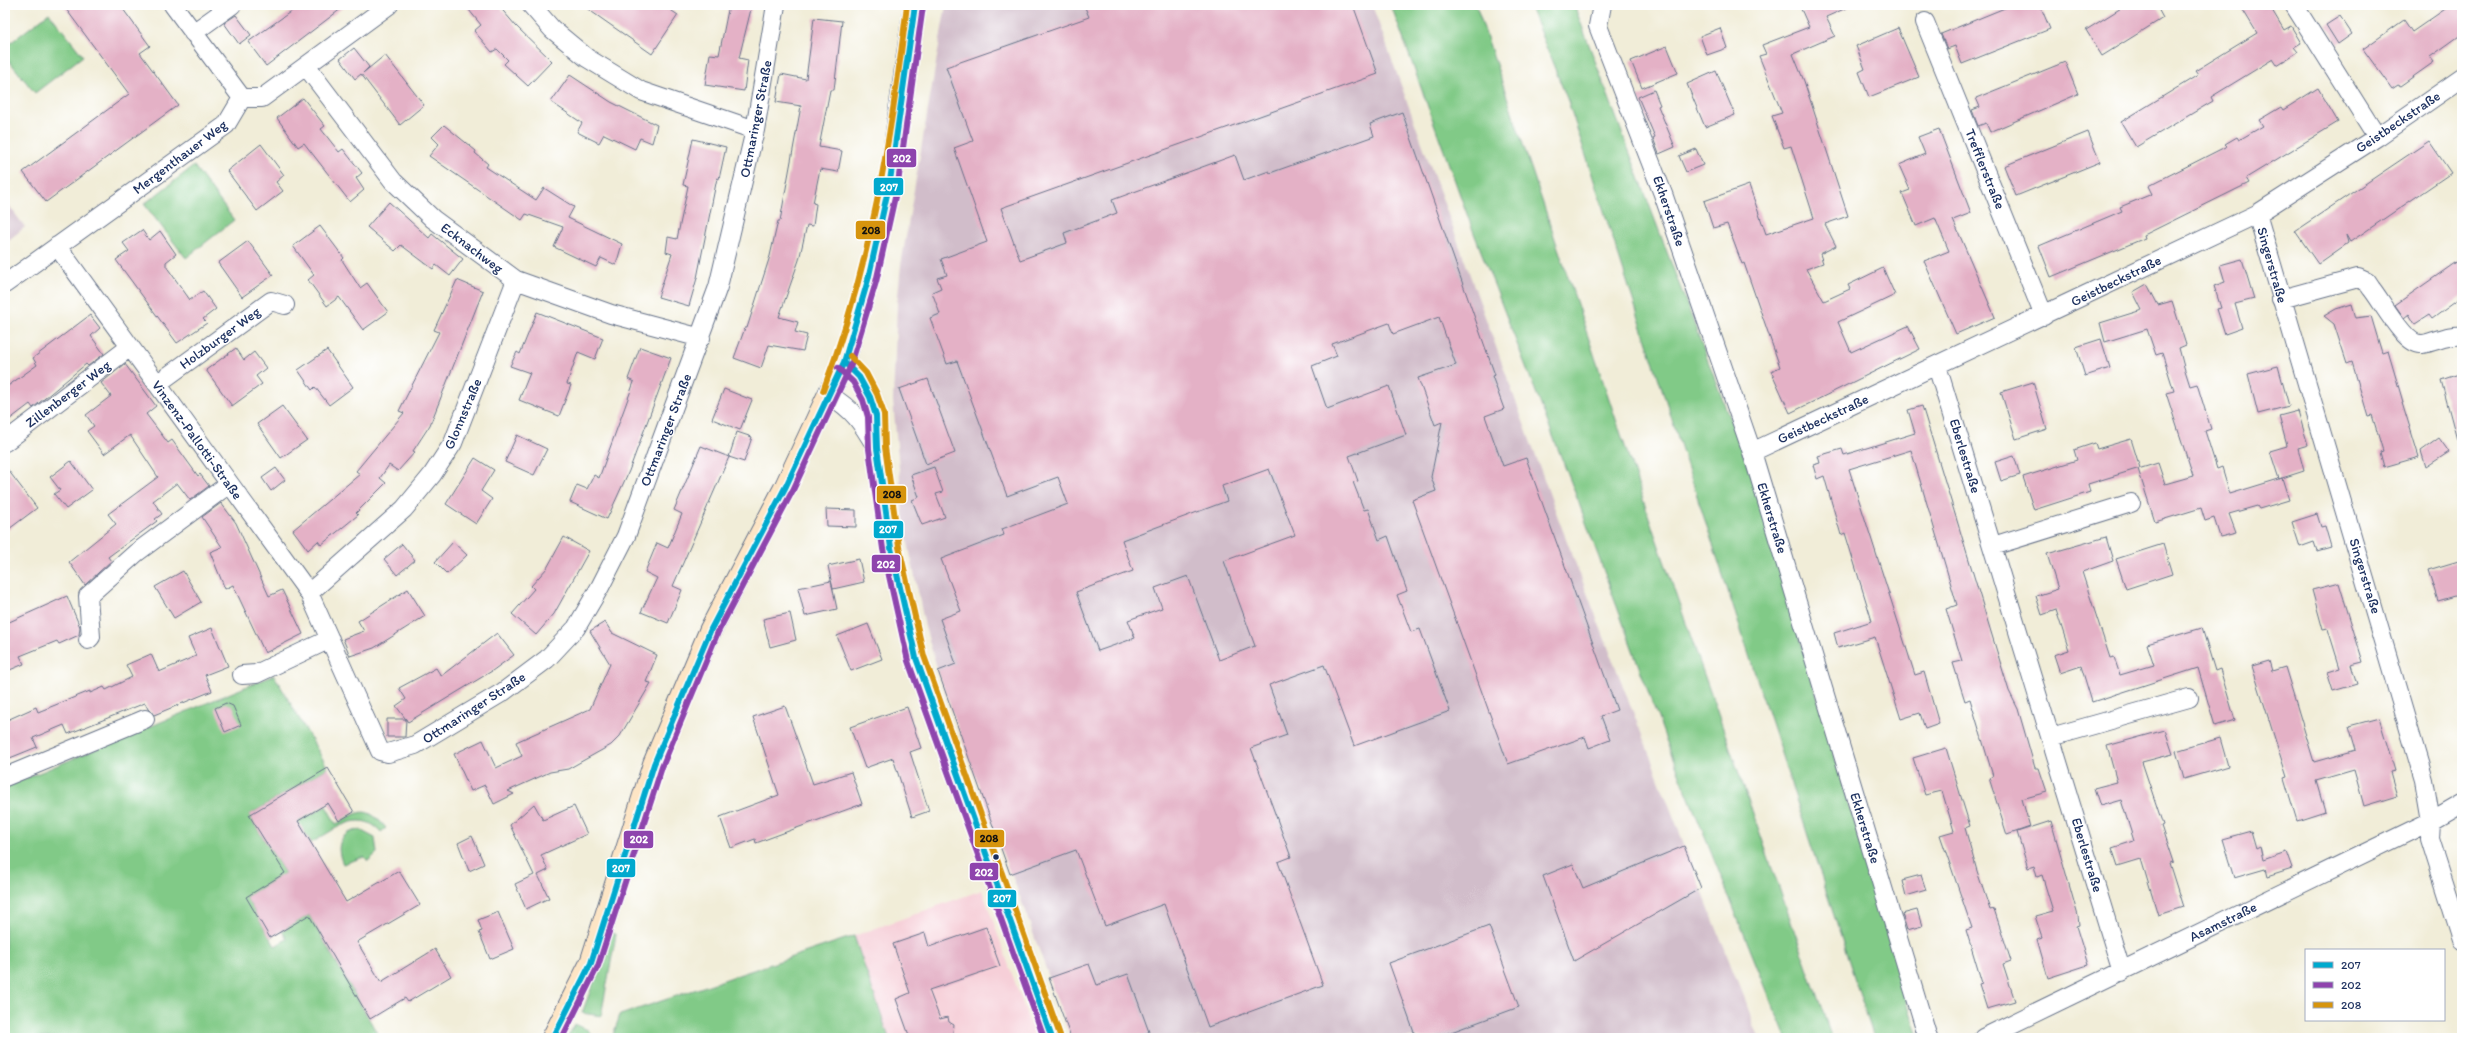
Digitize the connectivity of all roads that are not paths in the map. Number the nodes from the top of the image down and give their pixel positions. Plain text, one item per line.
1 (172, 5) edge
2 (232, 5) edge
3 (389, 5) edge
4 (531, 5) edge
5 (776, 5) edge
6 (915, 5) edge
7 (1602, 5) edge
8 (2294, 5) edge
9 (1925, 22) dead end
10 (193, 33) junction
11 (306, 66) junction
12 (2462, 78) edge
13 (242, 98) junction
14 (755, 130) junction
15 (2378, 137) junction
16 (2257, 214) junction
17 (56, 246) junction
18 (516, 280) junction
19 (5, 284) edge
20 (2281, 299) junction
21 (285, 305) dead end
22 (2044, 316) junction
23 (2462, 336) edge
24 (700, 338) junction
25 (130, 347) junction
26 (844, 362) junction
27 (1937, 366) junction
28 (157, 384) junction
29 (830, 395) junction
30 (5, 442) edge
31 (877, 448) junction
32 (1752, 452) junction
33 (230, 484) junction
34 (2131, 503) dead end
35 (1993, 546) junction
36 (309, 593) junction
37 (330, 638) junction
38 (88, 640) dead end
39 (242, 674) dead end
40 (2190, 698) dead end
41 (145, 719) dead end
42 (2051, 737) junction
43 (394, 752) joint
44 (5, 777) edge
45 (2462, 803) edge
46 (2431, 821) junction
47 (2462, 940) edge
48 (2122, 972) junction
49 (553, 1038) edge
50 (1052, 1038) edge
51 (1928, 1038) edge
52 (1983, 1038) edge

1 - 10 street
2 - 10 street
3 - 11 street
4 - 14 street
5 - 14 street, Ottmaringer Straße
6 - 26 main road
7 - 32 street, Ekherstraße
8 - 15 street
9 - 22 street, Trefflerstraße
10 - 13 street
11 - 13 street
11 - 18 street, Ecknachweg
12 - 15 street, Geistbeckstraße
13 - 17 street, Mergenthauer Weg
14 - 24 street, Ottmaringer Straße
15 - 16 street, Geistbeckstraße
16 - 20 street, Singerstraße
16 - 22 street, Geistbeckstraße
17 - 19 street, Mergenthauer Weg
17 - 25 street, Vinzenz-Pallotti-Straße
18 - 24 street, Ecknachweg
18 - 36 street, Glonnstraße
20 - 23 street
20 - 46 street, Singerstraße
21 - 28 street, Holzburger Weg
22 - 27 street, Geistbeckstraße
24 - 43 street, Ottmaringer Straße
25 - 28 street, Vinzenz-Pallotti-Straße
25 - 30 street, Zillenberger Weg
26 - 29 main road
26 - 31 street
27 - 32 street, Geistbeckstraße
27 - 35 street, Eberlestraße
28 - 33 street, Vinzenz-Pallotti-Straße
29 - 31 street
29 - 49 main road
31 - 50 street
32 - 51 street, Ekherstraße
33 - 36 street, Vinzenz-Pallotti-Straße
33 - 38 street
34 - 35 street
35 - 42 street, Eberlestraße
36 - 37 street, Vinzenz-Pallotti-Straße
37 - 39 street
37 - 43 street, Vinzenz-Pallotti-Straße
40 - 42 street
41 - 44 street
42 - 48 street, Eberlestraße
45 - 46 street, Asamstraße
46 - 47 street, Singerstraße
46 - 48 street, Asamstraße
48 - 52 street, Asamstraße

